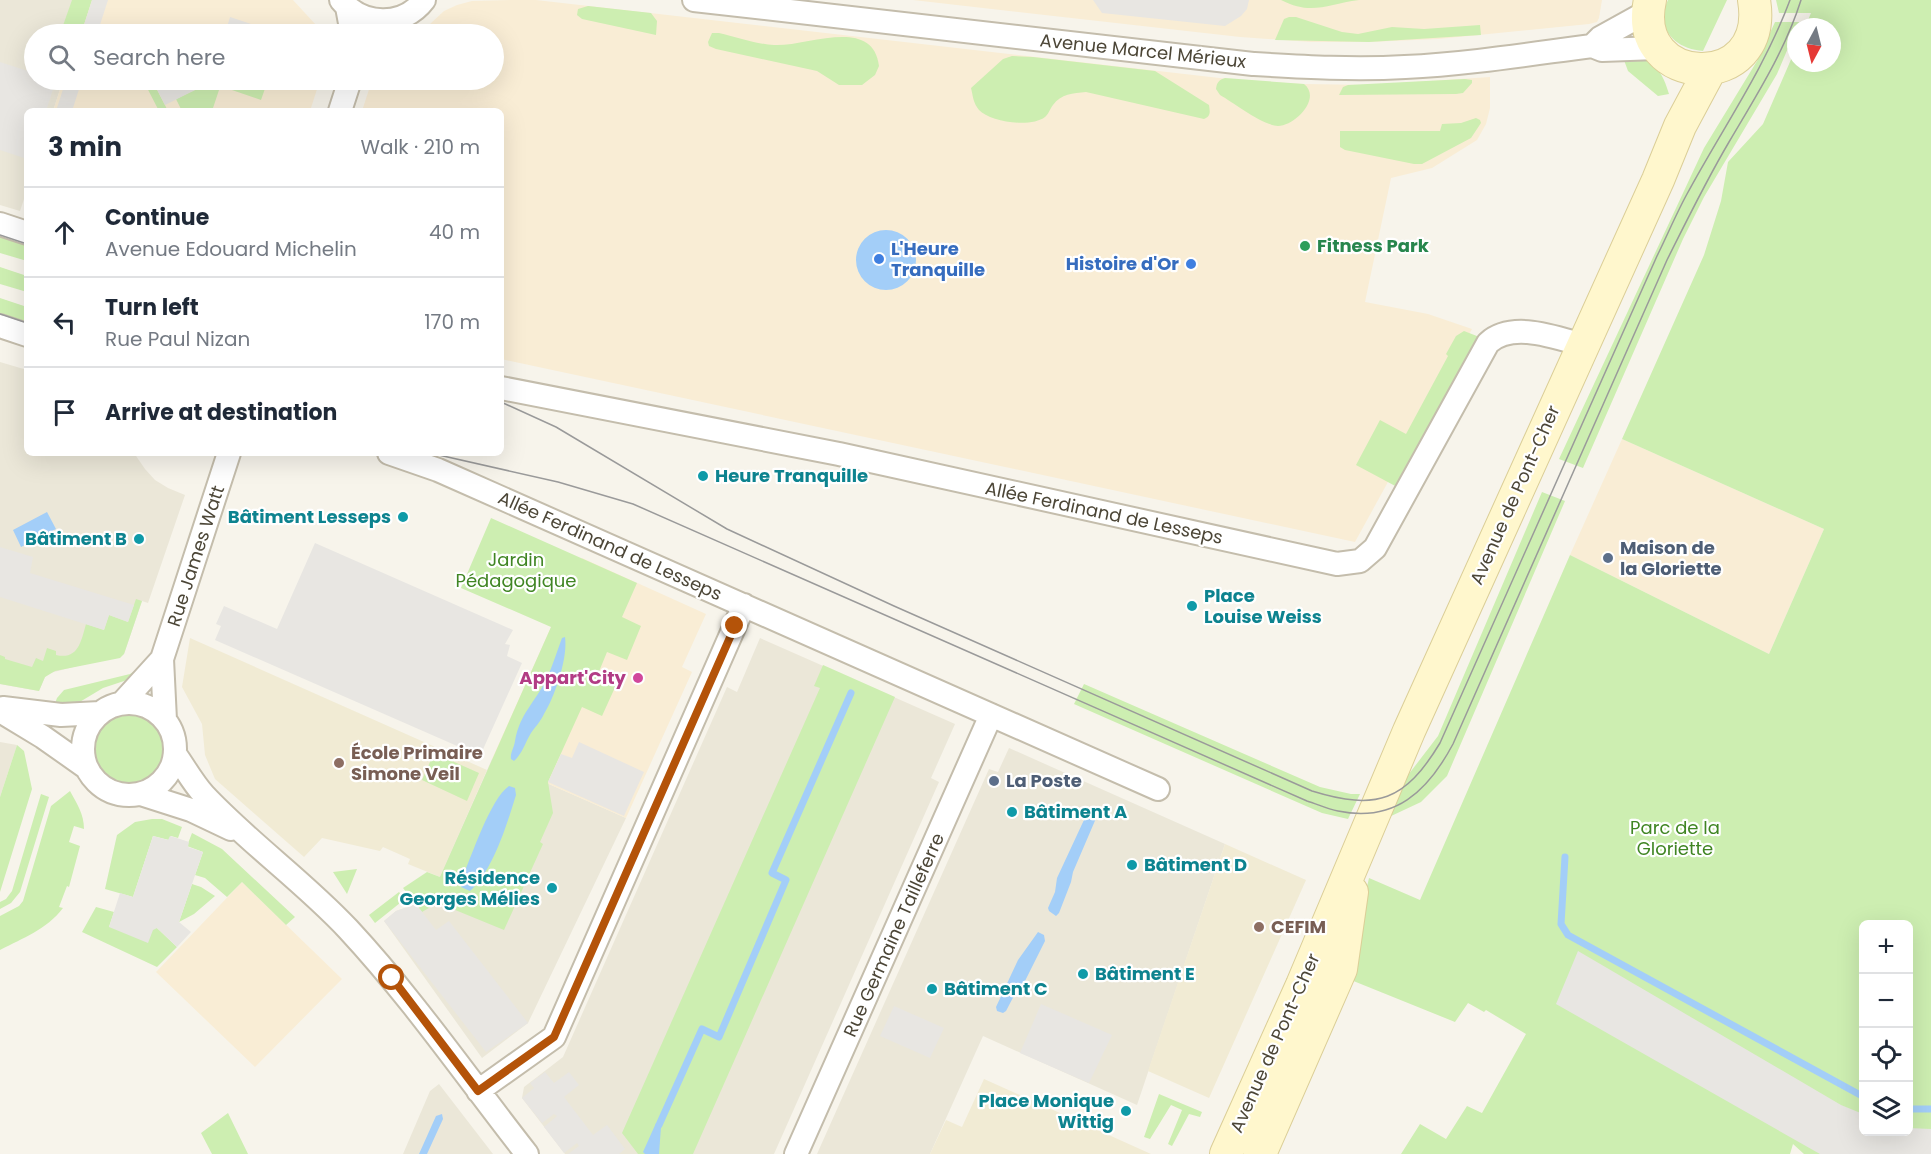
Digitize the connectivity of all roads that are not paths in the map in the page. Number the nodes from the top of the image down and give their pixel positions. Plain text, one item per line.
1 (424, 0) edge
2 (694, 0) edge
3 (1754, 0) edge
4 (344, 4) edge
5 (1648, 6) edge
6 (349, 24) edge
7 (378, 24) edge
8 (387, 24) edge
9 (1592, 46) junction
10 (1665, 55) junction
11 (1710, 70) junction
12 (347, 90) edge
13 (341, 108) edge
14 (1680, 126) junction
15 (0, 224) edge
16 (24, 232) edge
17 (0, 327) edge
18 (24, 334) edge
19 (1583, 345) junction
20 (504, 389) edge
21 (228, 456) edge
22 (398, 456) edge
23 (744, 605) junction
24 (162, 659) junction
25 (122, 703) junction
26 (0, 709) edge
27 (100, 713) junction
28 (991, 715) junction
29 (165, 720) junction
30 (175, 754) junction
31 (87, 768) junction
32 (1158, 789) dead end
33 (141, 794) junction
34 (249, 837) junction
35 (1351, 864) junction
36 (478, 1091) junction
37 (527, 1154) edge
38 (796, 1154) edge
39 (1226, 1154) edge
40 (1260, 1154) edge

1 - 8 street
2 - 9 street, Avenue Marcel Mérieux
3 - 11 main road
4 - 6 street
4 - 7 street
5 - 9 street, Avenue Marcel Mérieux
5 - 10 main road, Avenue de Pont-Cher
9 - 10 street, Avenue Marcel Mérieux
10 - 11 main road
10 - 14 main road, Avenue de Pont-Cher
11 - 14 main road, Avenue de Pont-Cher
12 - 13 street
14 - 19 main road, Avenue de Pont-Cher
15 - 16 street
17 - 18 street
19 - 20 street, Allée Ferdinand de Lesseps
19 - 35 main road, Avenue de Pont-Cher
21 - 24 street, Rue James Watt
22 - 23 street, Allée Ferdinand de Lesseps
23 - 28 street, Allée Ferdinand de Lesseps
23 - 36 street
24 - 25 street, Rue James Watt
24 - 29 street, Rue James Watt
25 - 27 street
25 - 29 street
26 - 27 street
26 - 31 street
27 - 31 street
28 - 32 street, Allée Ferdinand de Lesseps
28 - 38 street, Rue Germaine Tailleferre
29 - 30 street
30 - 33 street
30 - 34 street
31 - 33 street
33 - 34 street
34 - 36 street
35 - 39 main road, Avenue de Pont-Cher
35 - 40 main road, Avenue de Pont-Cher
36 - 37 street

